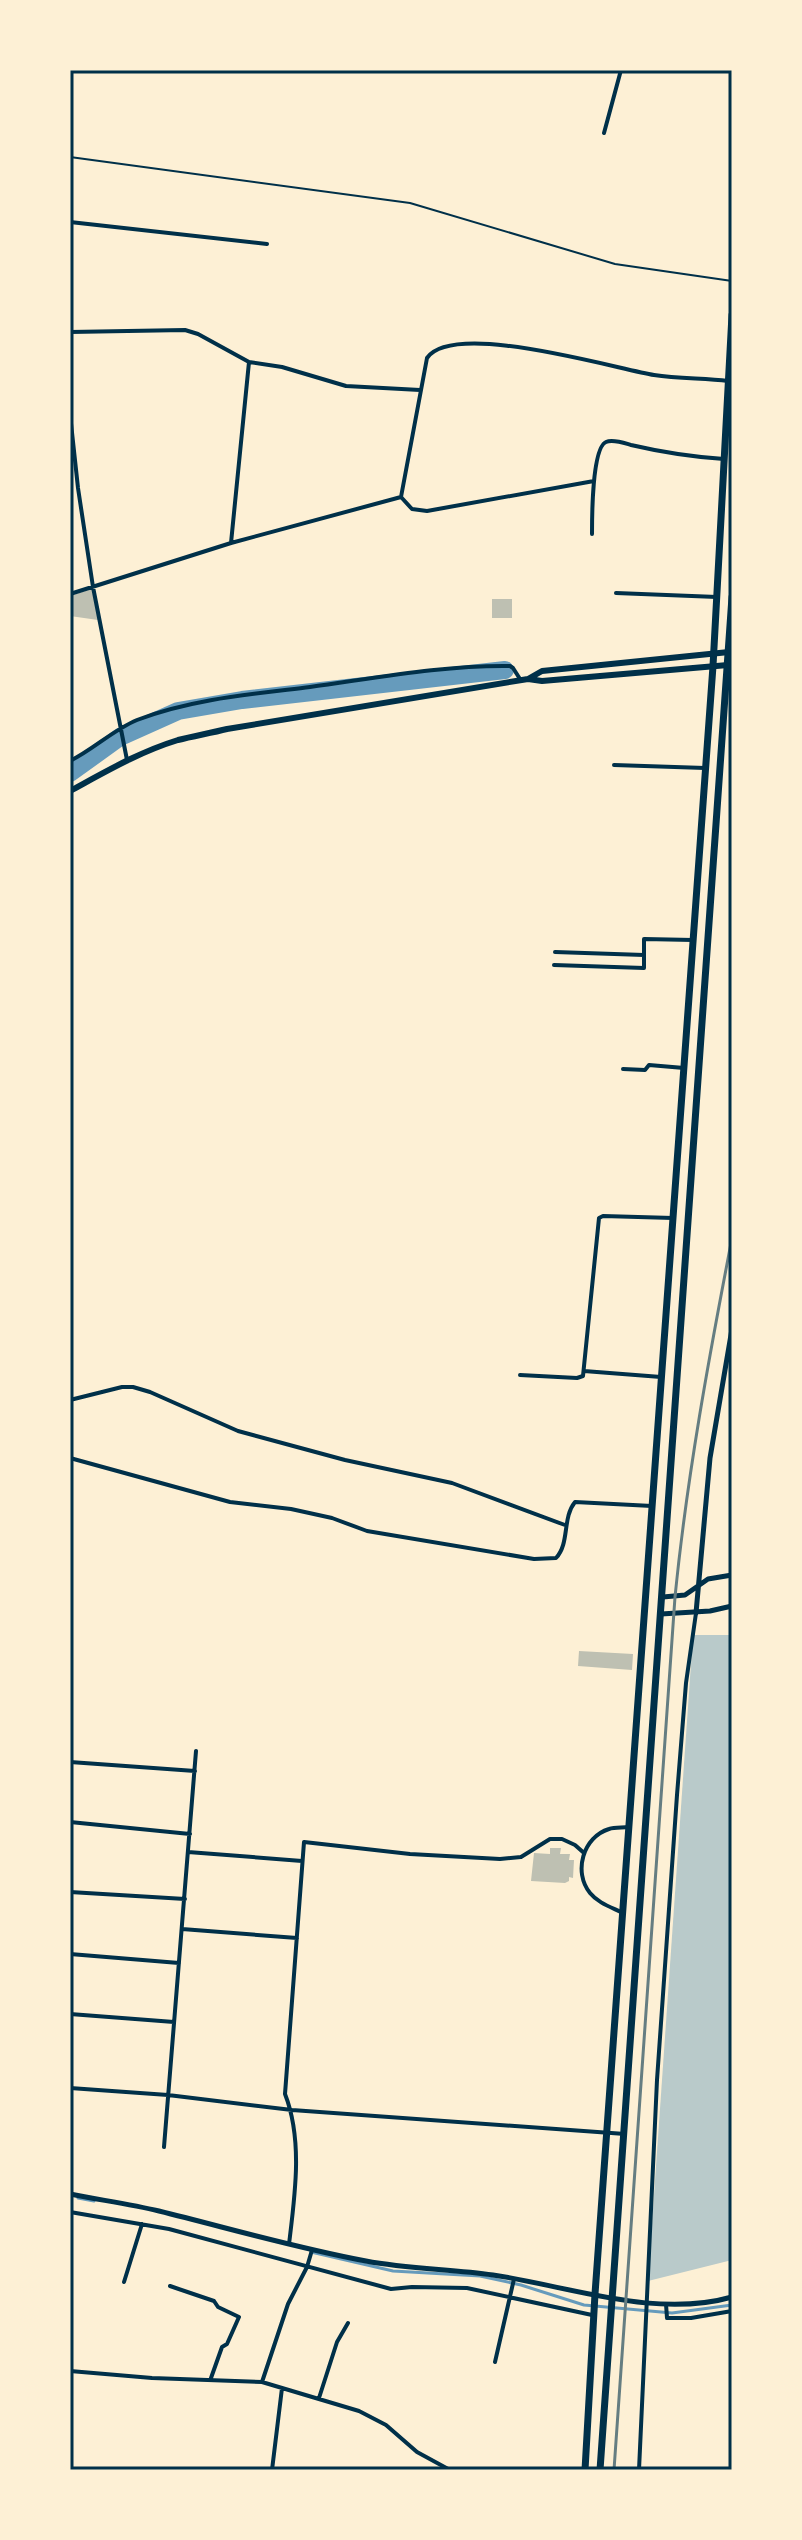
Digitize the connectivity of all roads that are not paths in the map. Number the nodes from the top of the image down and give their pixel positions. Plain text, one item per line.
1 (621, 70) edge
2 (604, 133) dead end
3 (70, 157) edge
4 (70, 222) edge
5 (267, 244) dead end
6 (732, 281) edge
7 (732, 315) edge
8 (70, 332) edge
9 (249, 362) junction
10 (728, 381) junction
11 (420, 390) junction
12 (70, 414) edge
13 (724, 459) junction
14 (594, 481) junction
15 (401, 497) junction
16 (592, 534) dead end
17 (231, 543) junction
18 (93, 587) junction
19 (616, 593) dead end
20 (70, 594) edge
21 (717, 597) junction
22 (732, 597) edge
23 (731, 616) edge
24 (732, 626) edge
25 (731, 651) edge
26 (714, 653) junction
27 (730, 665) edge
28 (713, 666) junction
29 (524, 680) junction
30 (120, 731) junction
31 (127, 760) junction
32 (70, 761) edge
33 (614, 765) dead end
34 (705, 768) junction
35 (70, 791) edge
36 (693, 940) junction
37 (555, 952) dead end
38 (644, 955) junction
39 (554, 965) dead end
40 (684, 1068) junction
41 (623, 1069) dead end
42 (673, 1218) junction
43 (732, 1329) edge
44 (584, 1371) junction
45 (520, 1375) dead end
46 (661, 1377) junction
47 (70, 1400) edge
48 (70, 1458) edge
49 (652, 1506) junction
50 (565, 1525) junction
51 (732, 1575) edge
52 (700, 1585) junction
53 (646, 1597) junction
54 (663, 1597) junction
55 (732, 1606) edge
56 (696, 1613) junction
57 (644, 1614) junction
58 (661, 1614) junction
59 (196, 1751) dead end
60 (70, 1762) edge
61 (195, 1771) junction
62 (70, 1822) edge
63 (629, 1827) junction
64 (190, 1834) junction
65 (188, 1852) junction
66 (584, 1853) junction
67 (302, 1861) junction
68 (70, 1892) edge
69 (185, 1899) junction
70 (623, 1913) junction
71 (182, 1929) junction
72 (297, 1938) junction
73 (70, 1954) edge
74 (179, 1963) junction
75 (70, 2014) edge
76 (174, 2022) junction
77 (70, 2088) edge
78 (168, 2095) junction
79 (292, 2110) junction
80 (607, 2133) junction
81 (625, 2134) junction
82 (164, 2147) dead end
83 (70, 2194) edge
84 (70, 2212) edge
85 (142, 2224) junction
86 (289, 2244) junction
87 (312, 2250) junction
88 (307, 2264) junction
89 (513, 2280) junction
90 (124, 2282) dead end
91 (170, 2286) dead end
92 (509, 2294) junction
93 (595, 2297) junction
94 (732, 2297) edge
95 (613, 2300) junction
96 (647, 2303) junction
97 (666, 2305) junction
98 (732, 2311) edge
99 (595, 2314) junction
100 (348, 2323) dead end
101 (495, 2362) dead end
102 (70, 2371) edge
103 (211, 2379) junction
104 (262, 2382) junction
105 (282, 2388) junction
106 (319, 2398) junction
107 (272, 2470) edge
108 (450, 2470) edge
109 (585, 2470) edge
110 (600, 2470) edge
111 (639, 2470) edge

1 - 2 street
3 - 6 lane
4 - 5 street
7 - 10 highway
8 - 9 street
9 - 11 street
9 - 17 street
10 - 11 street
10 - 13 highway
11 - 15 street
12 - 18 street
13 - 14 street
13 - 21 highway
14 - 15 street
14 - 16 street
15 - 17 street
17 - 18 street
18 - 20 street
18 - 30 street
19 - 21 street
21 - 26 highway
22 - 23 highway
23 - 24 highway
23 - 25 highway
25 - 26 main road
25 - 27 highway
26 - 28 highway
26 - 29 main road
27 - 28 main road
27 - 54 highway
28 - 29 main road
28 - 34 highway
29 - 30 street
29 - 31 main road
30 - 31 street
30 - 32 street
31 - 35 main road
33 - 34 street
34 - 36 highway
36 - 38 street
36 - 40 highway
37 - 38 street
38 - 39 street
40 - 41 street
40 - 42 highway
42 - 44 street
42 - 46 highway
43 - 52 street
44 - 45 street
44 - 46 street
46 - 49 highway
47 - 50 street
48 - 50 street
49 - 50 street
49 - 53 highway
51 - 52 street
52 - 54 street
52 - 56 street
53 - 54 highway
53 - 57 highway
54 - 58 highway
55 - 56 street
56 - 58 street
56 - 96 street
57 - 58 highway
57 - 63 highway
58 - 81 highway
59 - 61 street
60 - 61 street
61 - 64 street
62 - 64 street
63 - 66 street
63 - 70 highway
64 - 65 street
65 - 67 street
65 - 69 street
66 - 67 street
66 - 70 street
67 - 72 street
68 - 69 street
69 - 71 street
70 - 80 highway
71 - 72 street
71 - 74 street
72 - 79 street
73 - 74 street
74 - 76 street
75 - 76 street
76 - 78 street
77 - 78 street
78 - 79 street
78 - 82 street
79 - 80 street
79 - 86 street
80 - 81 street
80 - 93 highway
81 - 95 highway
83 - 86 street
84 - 85 street
85 - 88 street
85 - 90 street
86 - 87 street
87 - 88 street
87 - 89 street
88 - 92 street
88 - 104 street
89 - 92 street
89 - 93 street
91 - 103 street
92 - 99 street
92 - 101 street
93 - 95 street
93 - 99 highway
94 - 97 street
95 - 96 street
95 - 110 highway
96 - 97 street
96 - 111 street
97 - 98 street
99 - 109 highway
100 - 106 street
102 - 103 street
103 - 104 street
104 - 105 street
105 - 106 street
105 - 107 street
106 - 108 street

